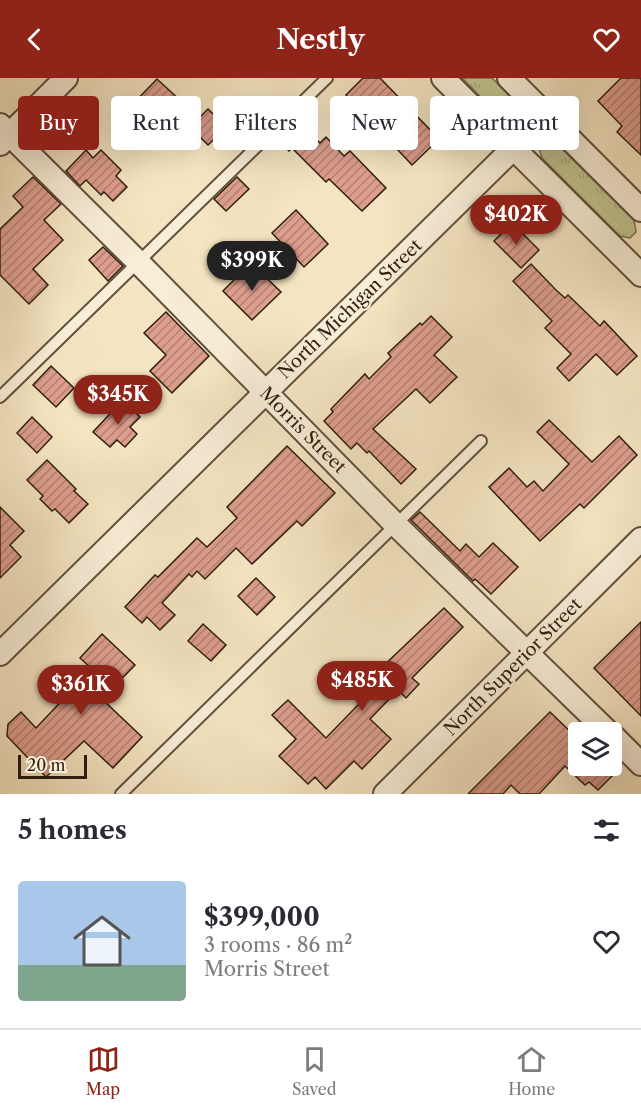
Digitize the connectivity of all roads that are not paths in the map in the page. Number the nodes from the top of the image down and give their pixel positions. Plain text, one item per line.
1 (66, 78) edge
2 (327, 78) edge
3 (443, 78) edge
4 (509, 78) edge
5 (461, 96) edge
6 (527, 96) edge
7 (3, 134) edge
8 (579, 149) edge
9 (513, 150) edge
10 (515, 150) edge
11 (641, 210) edge
12 (138, 262) junction
13 (637, 263) edge
14 (266, 393) junction
15 (0, 398) edge
16 (481, 441) dead end
17 (395, 524) junction
18 (641, 539) edge
19 (528, 652) junction
20 (0, 654) edge
21 (599, 722) edge
22 (622, 745) edge
23 (641, 764) edge
24 (121, 794) edge
25 (385, 794) edge

1 - 7 street
2 - 12 lane
3 - 5 street
4 - 6 street
7 - 12 street, Morris Street
8 - 11 street
9 - 14 street, North Michigan Street
10 - 13 street
12 - 14 street, Morris Street
12 - 15 lane
14 - 17 street, Morris Street
14 - 20 street, North Michigan Street
16 - 17 lane
17 - 19 street, Morris Street
17 - 24 lane
18 - 19 street, North Superior Street
19 - 21 street, Morris Street
19 - 25 street, North Superior Street
22 - 23 street

